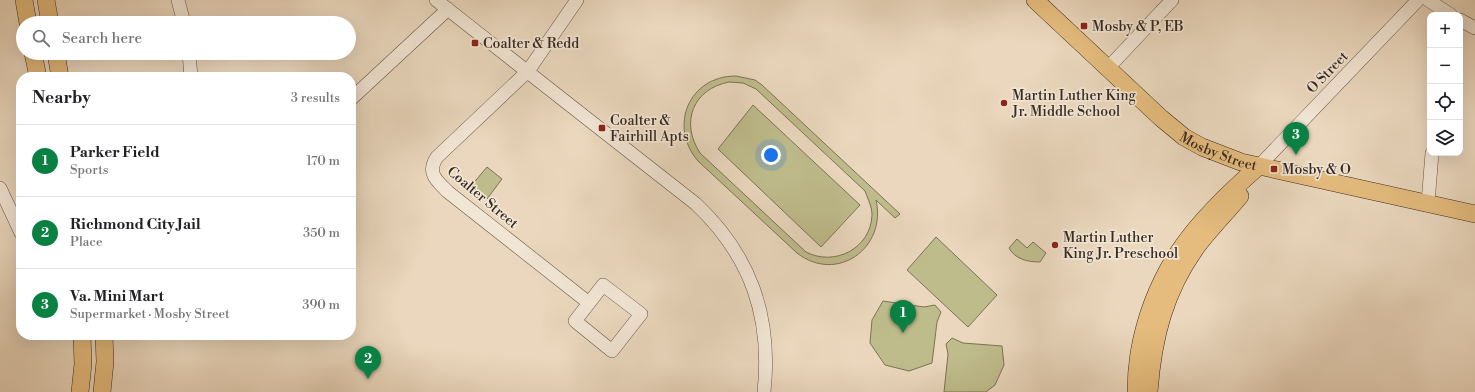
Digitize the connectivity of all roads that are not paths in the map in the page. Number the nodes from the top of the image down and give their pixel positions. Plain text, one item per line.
1 (24, 0) edge
2 (46, 0) edge
3 (178, 0) edge
4 (436, 0) edge
5 (577, 0) edge
6 (1035, 0) edge
7 (1172, 0) edge
8 (1418, 0) edge
9 (1428, 0) edge
10 (448, 9) junction
11 (1446, 10) edge
12 (27, 16) edge
13 (49, 16) edge
14 (182, 16) edge
15 (1463, 22) edge
16 (1475, 28) edge
17 (35, 60) edge
18 (57, 60) edge
19 (190, 60) edge
20 (1108, 68) junction
21 (528, 71) junction
22 (37, 72) edge
23 (59, 72) edge
24 (191, 72) edge
25 (356, 94) edge
26 (1432, 156) edge
27 (1259, 166) junction
28 (0, 188) edge
29 (1428, 203) junction
30 (1475, 214) edge
31 (16, 222) edge
32 (1180, 261) junction
33 (589, 303) junction
34 (82, 340) edge
35 (104, 340) edge
36 (80, 392) edge
37 (102, 392) edge
38 (764, 392) edge
39 (1136, 392) edge
40 (1150, 392) edge

1 - 12 main road
2 - 13 main road
3 - 14 street
4 - 10 street
5 - 21 street
6 - 20 main road, Mosby Street
7 - 20 street
8 - 27 street, O Street
9 - 11 street
10 - 21 street
10 - 25 street
15 - 16 street
17 - 22 main road
18 - 23 main road
19 - 24 street
20 - 27 main road, Mosby Street
21 - 33 street, Coalter Street
21 - 38 street
26 - 29 street
27 - 29 main road, Mosby Street
27 - 32 main road
28 - 31 street
29 - 30 main road, Mosby Street
32 - 39 main road
32 - 40 main road
33 - 33 street
34 - 36 main road
35 - 37 main road

